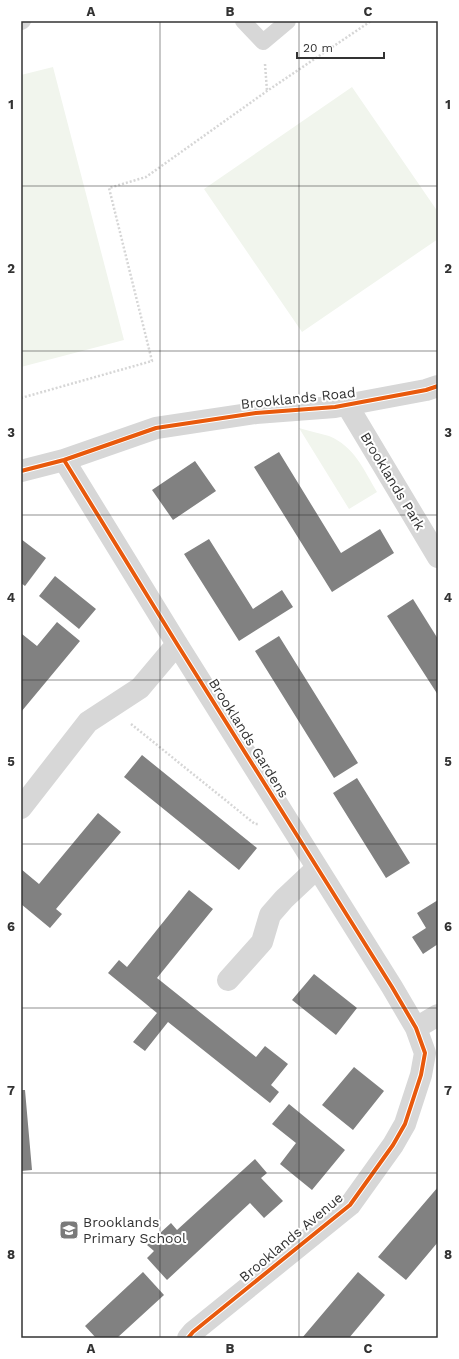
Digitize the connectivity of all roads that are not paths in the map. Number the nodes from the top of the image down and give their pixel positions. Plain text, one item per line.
1 (243, 21) edge
2 (288, 21) edge
3 (438, 386) edge
4 (347, 406) junction
5 (64, 460) junction
6 (21, 471) edge
7 (438, 557) edge
8 (177, 644) junction
9 (21, 808) edge
10 (317, 868) junction
11 (228, 980) dead end
12 (438, 1015) edge
13 (416, 1028) junction
14 (188, 1338) edge

1 - 2 lane
3 - 4 street, Brooklands Road
4 - 5 street, Brooklands Road
4 - 7 street, Brooklands Park
5 - 6 street, Brooklands Road
5 - 8 street, Brooklands Gardens
8 - 9 street
8 - 10 street, Brooklands Gardens
10 - 11 street
10 - 13 street, Brooklands Gardens
12 - 13 street
13 - 14 street, Brooklands Avenue

